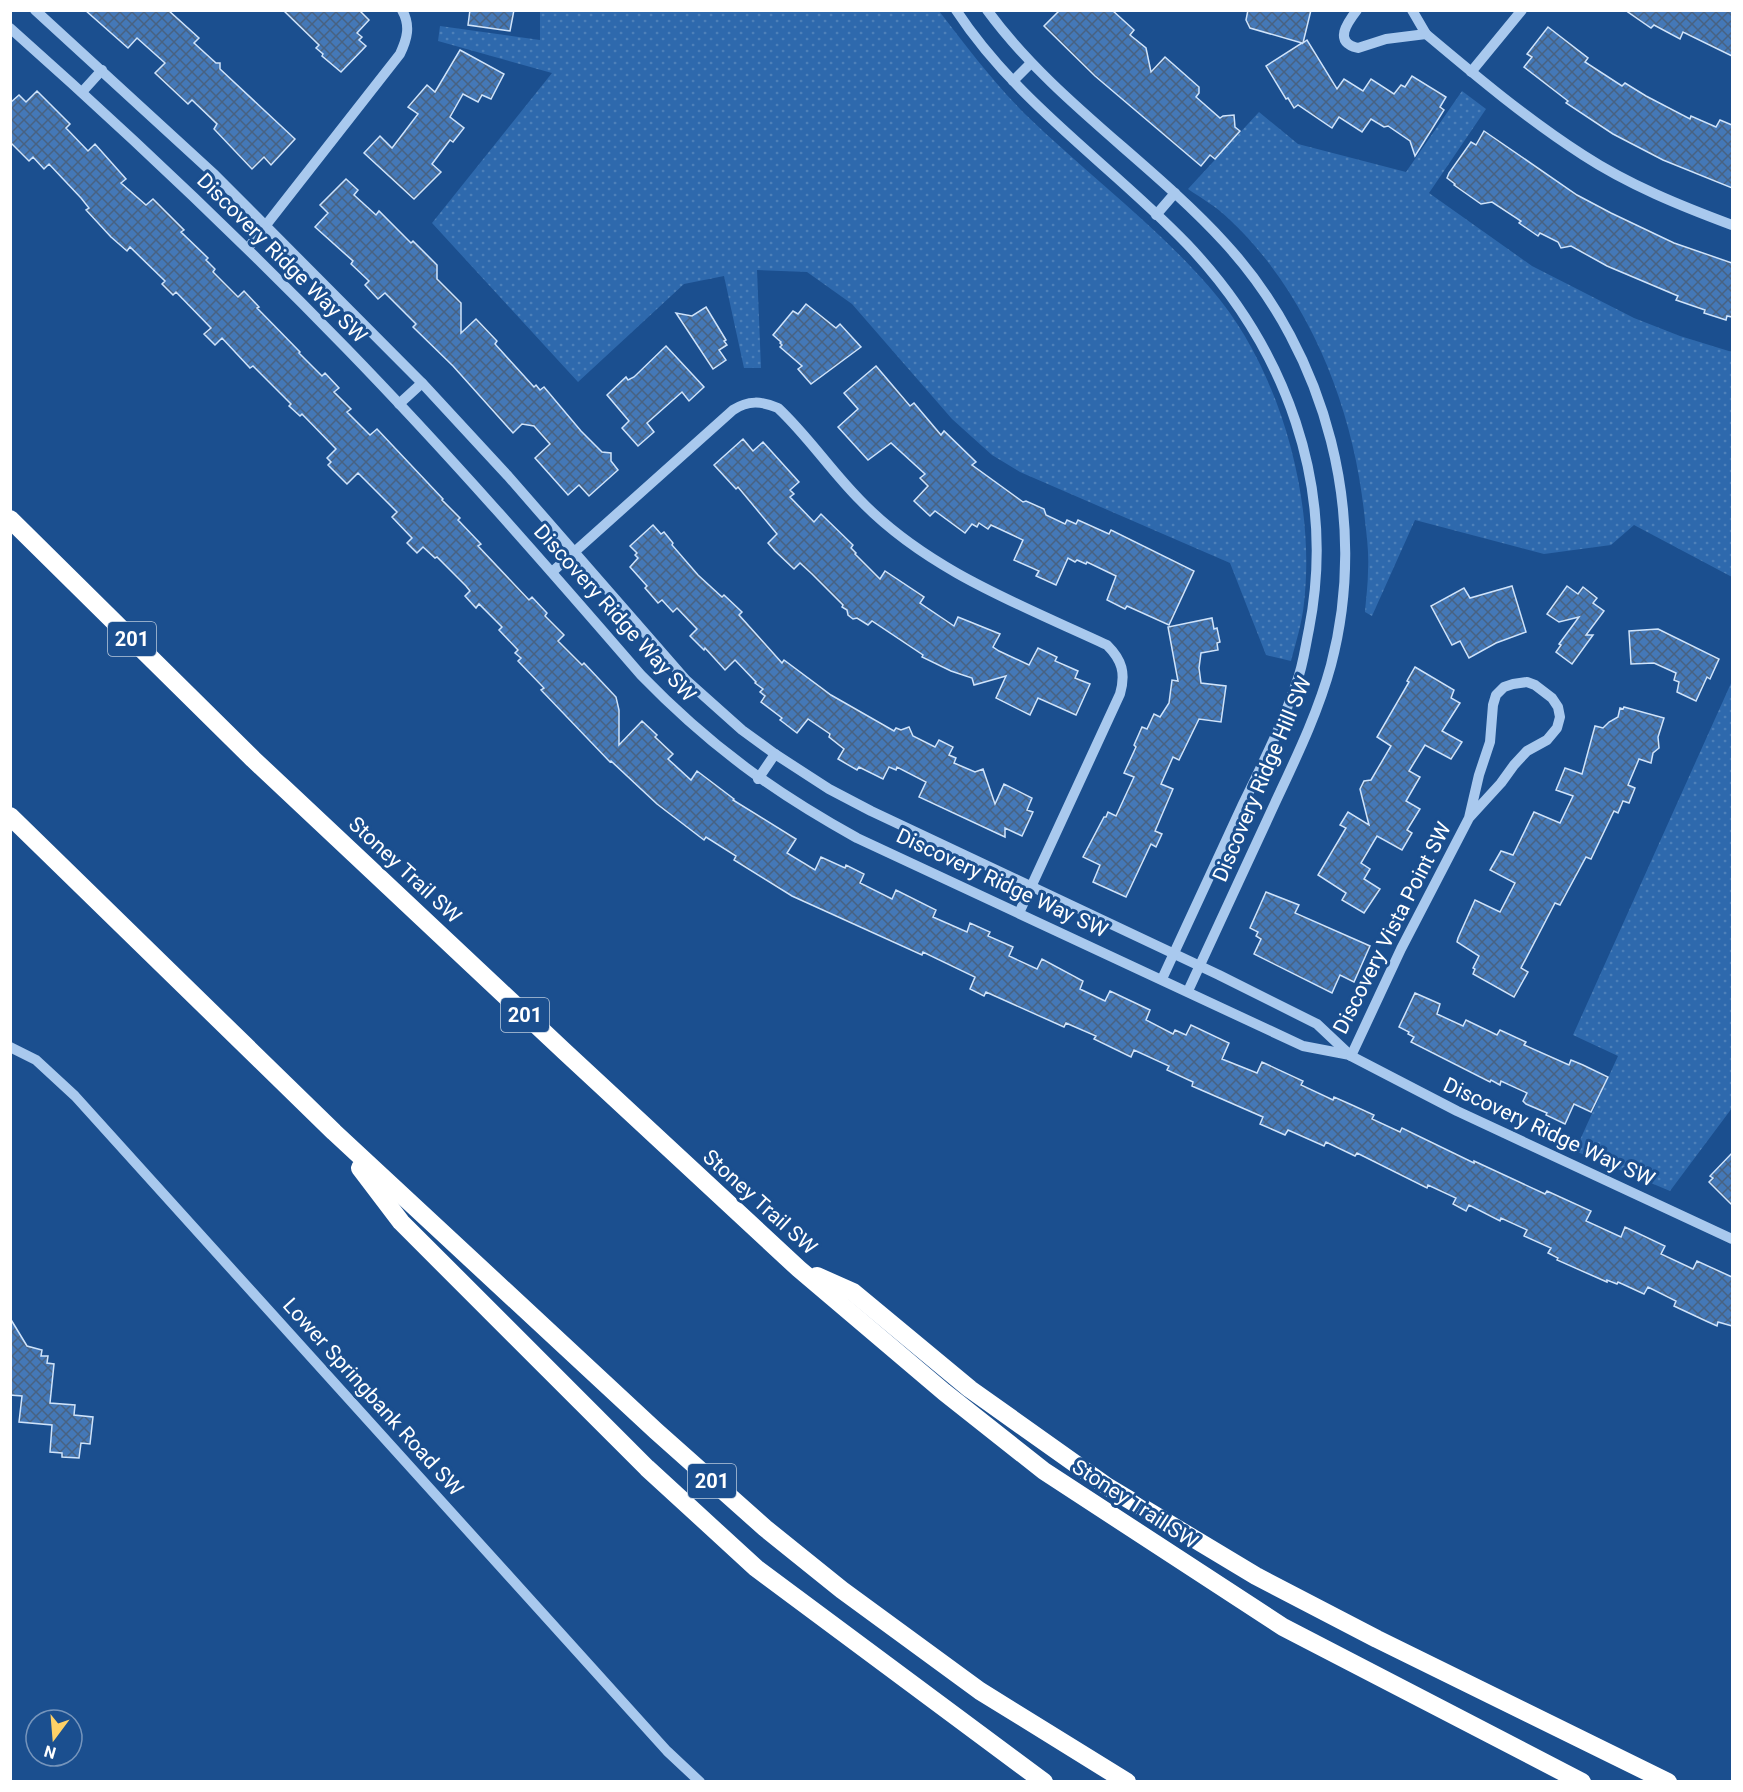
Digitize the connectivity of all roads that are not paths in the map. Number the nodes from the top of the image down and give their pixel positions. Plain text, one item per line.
1 (35, 10) edge
2 (402, 10) edge
3 (956, 10) edge
4 (987, 10) edge
5 (1357, 10) edge
6 (1412, 10) edge
7 (1521, 10) edge
8 (10, 28) edge
9 (1426, 34) junction
10 (1031, 63) junction
11 (102, 70) junction
12 (1471, 72) junction
13 (1013, 81) junction
14 (82, 92) junction
15 (1174, 193) junction
16 (1156, 215) junction
17 (267, 225) junction
18 (1732, 225) edge
19 (248, 248) junction
20 (422, 383) junction
21 (399, 404) junction
22 (10, 519) edge
23 (575, 552) junction
24 (552, 572) junction
25 (775, 754) junction
26 (758, 778) junction
27 (10, 816) edge
28 (1469, 818) junction
29 (1032, 886) junction
30 (1019, 913) junction
31 (1175, 953) junction
32 (1200, 965) junction
33 (1162, 979) junction
34 (1188, 991) junction
35 (10, 1047) edge
36 (1351, 1056) junction
37 (334, 1132) junction
38 (1732, 1239) edge
39 (800, 1269) junction
40 (700, 1782) edge
41 (1044, 1782) edge
42 (1127, 1782) edge
43 (1582, 1782) edge
44 (1668, 1782) edge

1 - 11 street, Discovery Ridge Way SW
2 - 17 street
3 - 13 street, Discovery Ridge Hill SW
4 - 10 street, Discovery Ridge Hill SW
5 - 9 street
6 - 9 street
7 - 12 street
8 - 14 street, Discovery Ridge Way SW
9 - 12 street
10 - 13 street
10 - 15 street, Discovery Ridge Hill SW
11 - 14 street
11 - 17 street, Discovery Ridge Way SW
12 - 18 street
13 - 16 street, Discovery Ridge Hill SW
14 - 19 street, Discovery Ridge Way SW
15 - 16 street
15 - 32 street, Discovery Ridge Hill SW
16 - 31 street, Discovery Ridge Hill SW
17 - 19 street
17 - 20 street, Discovery Ridge Way SW
19 - 21 street, Discovery Ridge Way SW
20 - 21 street
20 - 23 street, Discovery Ridge Way SW
21 - 24 street, Discovery Ridge Way SW
22 - 39 highway, Stoney Trail SW / 201
23 - 24 street
23 - 25 street, Discovery Ridge Way SW
23 - 29 street
24 - 26 street, Discovery Ridge Way SW
25 - 26 street
25 - 29 street, Discovery Ridge Way SW
26 - 30 street, Discovery Ridge Way SW
27 - 37 highway, 201
28 - 28 street, Discovery Vista Point SW
28 - 36 street, Discovery Vista Point SW
29 - 30 street
29 - 31 street, Discovery Ridge Way SW
30 - 33 street, Discovery Ridge Way SW
31 - 32 street, Discovery Ridge Way SW
31 - 33 street, Discovery Ridge Hill SW
32 - 34 street, Discovery Ridge Hill SW
32 - 36 street, Discovery Ridge Way SW
33 - 34 street, Discovery Ridge Way SW
34 - 36 street, Discovery Ridge Way SW
35 - 40 street, Lower Springbank Road SW
36 - 38 street, Discovery Ridge Way SW
37 - 41 highway
37 - 42 highway, 201
39 - 43 highway, Stoney Trail SW / 201
39 - 44 highway

